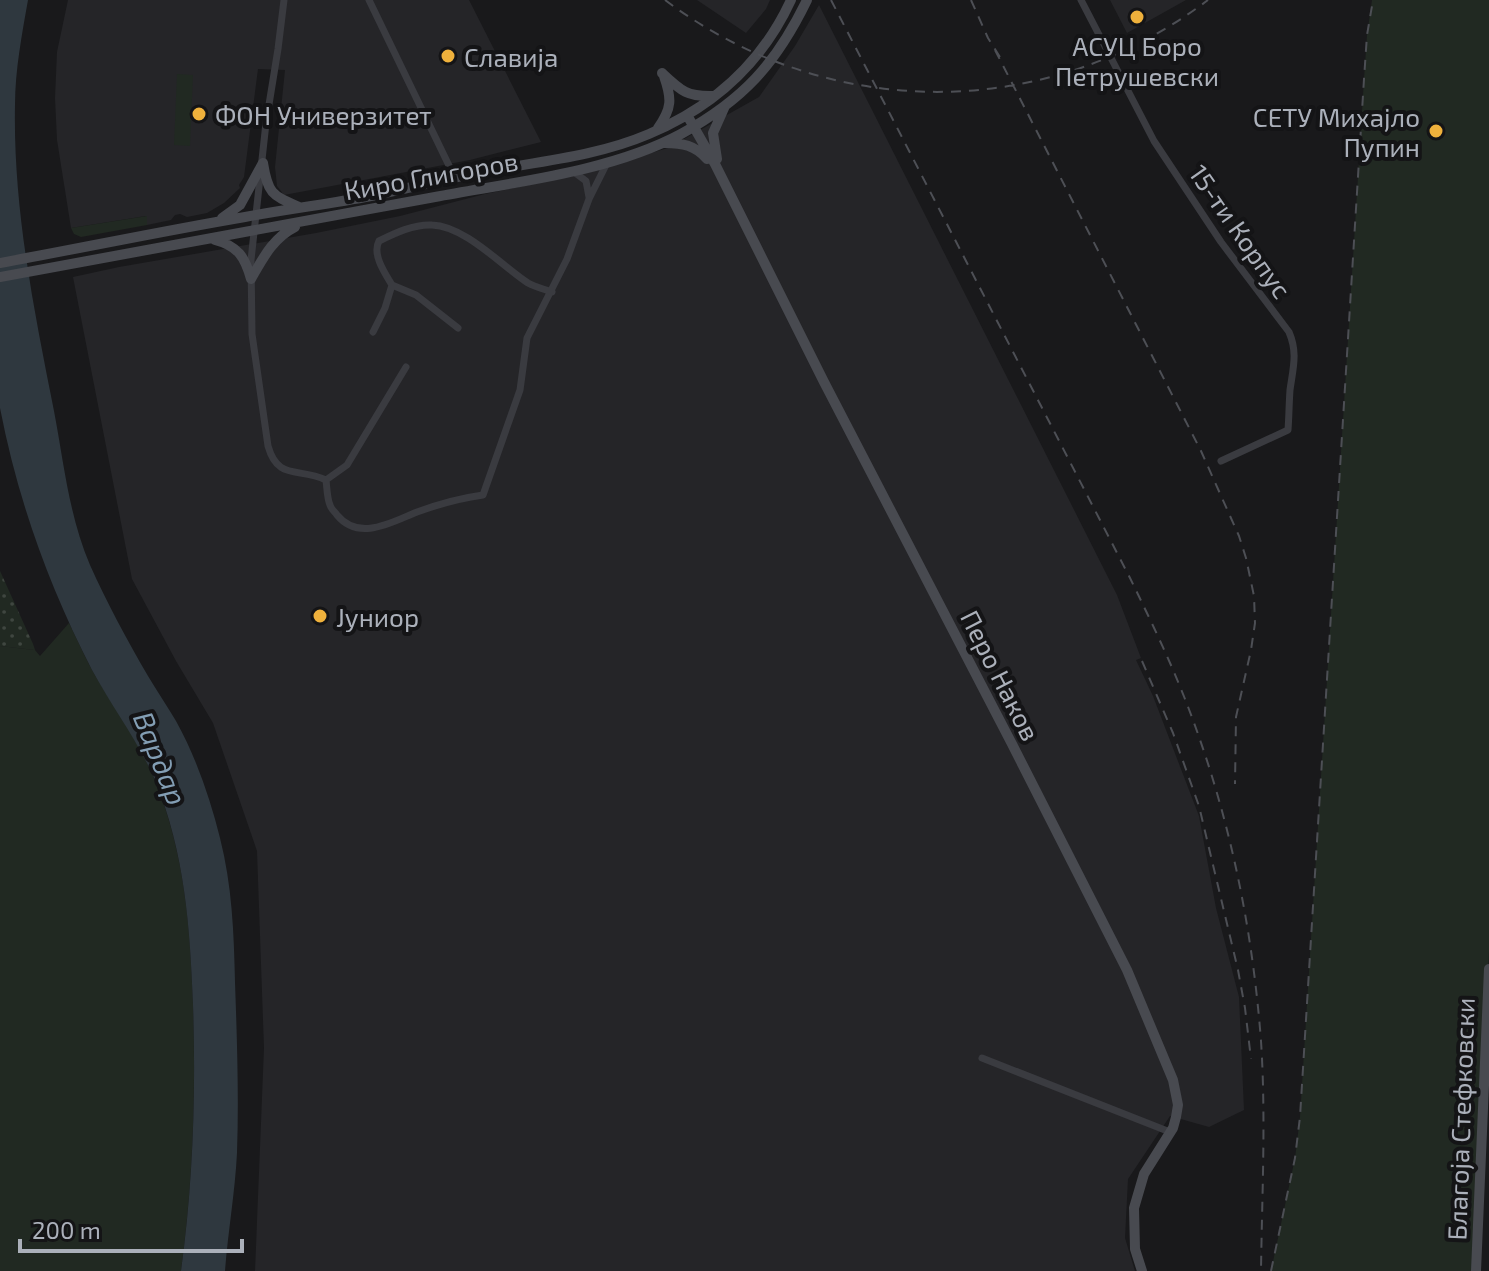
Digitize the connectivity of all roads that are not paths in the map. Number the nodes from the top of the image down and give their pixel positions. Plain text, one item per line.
1 (284, 0) edge
2 (369, 0) edge
3 (791, 0) edge
4 (807, 0) edge
5 (1081, 0) edge
6 (716, 96) junction
7 (727, 104) junction
8 (687, 115) junction
9 (693, 126) junction
10 (657, 130) junction
11 (663, 143) junction
12 (263, 163) junction
13 (607, 163) junction
14 (572, 171) junction
15 (719, 173) junction
16 (455, 178) junction
17 (589, 199) junction
18 (301, 208) junction
19 (256, 215) junction
20 (311, 219) junction
21 (209, 225) junction
22 (254, 231) junction
23 (209, 239) junction
24 (0, 263) edge
25 (0, 277) edge
26 (251, 279) junction
27 (392, 285) junction
28 (552, 292) junction
29 (458, 328) dead end
30 (373, 332) dead end
31 (406, 367) dead end
32 (1221, 461) dead end
33 (326, 480) junction
34 (1489, 969) edge
35 (982, 1058) dead end
36 (1170, 1132) junction
37 (1142, 1271) edge
38 (1476, 1271) edge

1 - 12 street
2 - 16 street
3 - 6 street, Киро Глигоров
4 - 7 street, Киро Глигоров
5 - 32 street, 15-ти Корпус
6 - 8 street, Киро Глигоров
6 - 10 street
7 - 9 street, Киро Глигоров
7 - 15 street
8 - 9 street, Перо Наков
8 - 10 street, Киро Глигоров
9 - 11 street, Киро Глигоров
9 - 15 street, Перо Наков
10 - 16 street, Киро Глигоров
11 - 13 street, Киро Глигоров
11 - 15 street
12 - 18 street
12 - 19 street
12 - 21 street
13 - 14 street, Киро Глигоров
13 - 17 street
14 - 17 street
14 - 20 street, Киро Глигоров
15 - 36 street, Перо Наков
16 - 18 street, Киро Глигоров
17 - 28 street
18 - 19 street, Киро Глигоров
19 - 21 street, Киро Глигоров
19 - 22 street
20 - 22 street, Киро Глигоров
20 - 26 street
21 - 24 street, Киро Глигоров
22 - 23 street, Киро Глигоров
22 - 26 street
23 - 25 street, Киро Глигоров
23 - 26 street
26 - 33 street
27 - 28 street
27 - 29 street
27 - 30 street
28 - 33 street
31 - 33 street
34 - 38 street, Благоја Стефковски
35 - 36 street
36 - 37 street, Перо Наков

